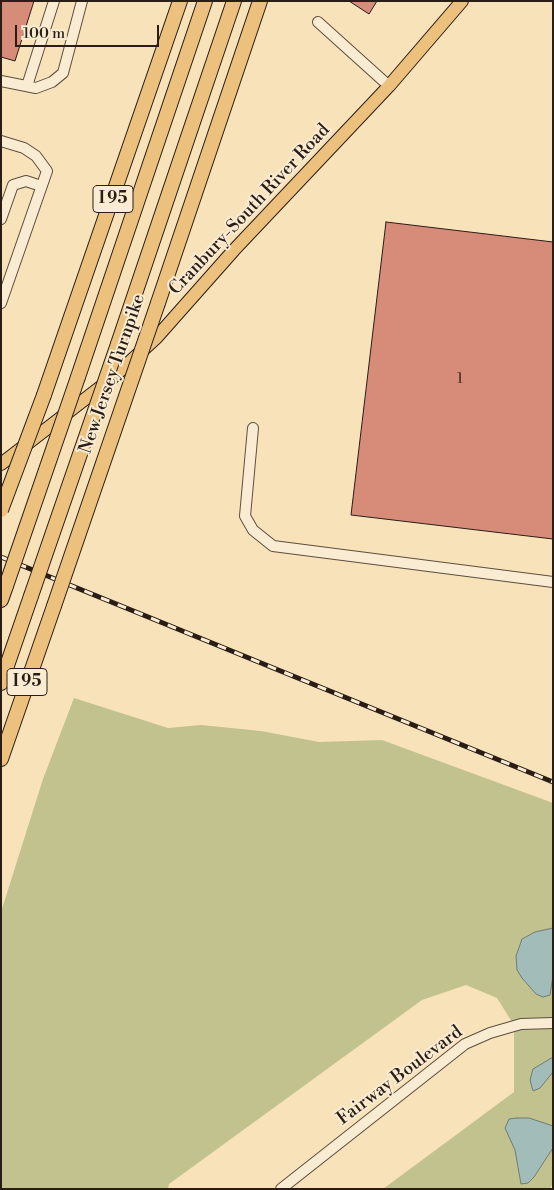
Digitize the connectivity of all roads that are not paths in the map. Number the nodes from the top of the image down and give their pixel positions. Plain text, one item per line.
1 (54, 1) edge
2 (82, 1) edge
3 (180, 1) edge
4 (205, 1) edge
5 (234, 1) edge
6 (260, 1) edge
7 (462, 1) edge
8 (318, 22) dead end
9 (1, 81) edge
10 (27, 86) junction
11 (388, 86) junction
12 (1, 141) edge
13 (42, 186) junction
14 (1, 219) edge
15 (1, 303) edge
16 (253, 428) dead end
17 (1, 464) edge
18 (1, 510) edge
19 (553, 582) edge
20 (1, 600) edge
21 (1, 683) edge
22 (1, 759) edge
23 (553, 1023) edge
24 (281, 1189) edge

1 - 10 street
2 - 10 street
3 - 18 highway, I 95, bridge
4 - 20 highway, New Jersey Turnpike / I 95, bridge
5 - 21 highway, New Jersey Turnpike / I 95, bridge
6 - 22 highway, New Jersey Turnpike / I 95, bridge
7 - 11 main road, Cranbury-South River Road
8 - 11 street
9 - 10 street
11 - 17 main road, Cranbury-South River Road
12 - 13 street
13 - 14 street
13 - 15 street
16 - 19 street
23 - 24 street, Fairway Boulevard

